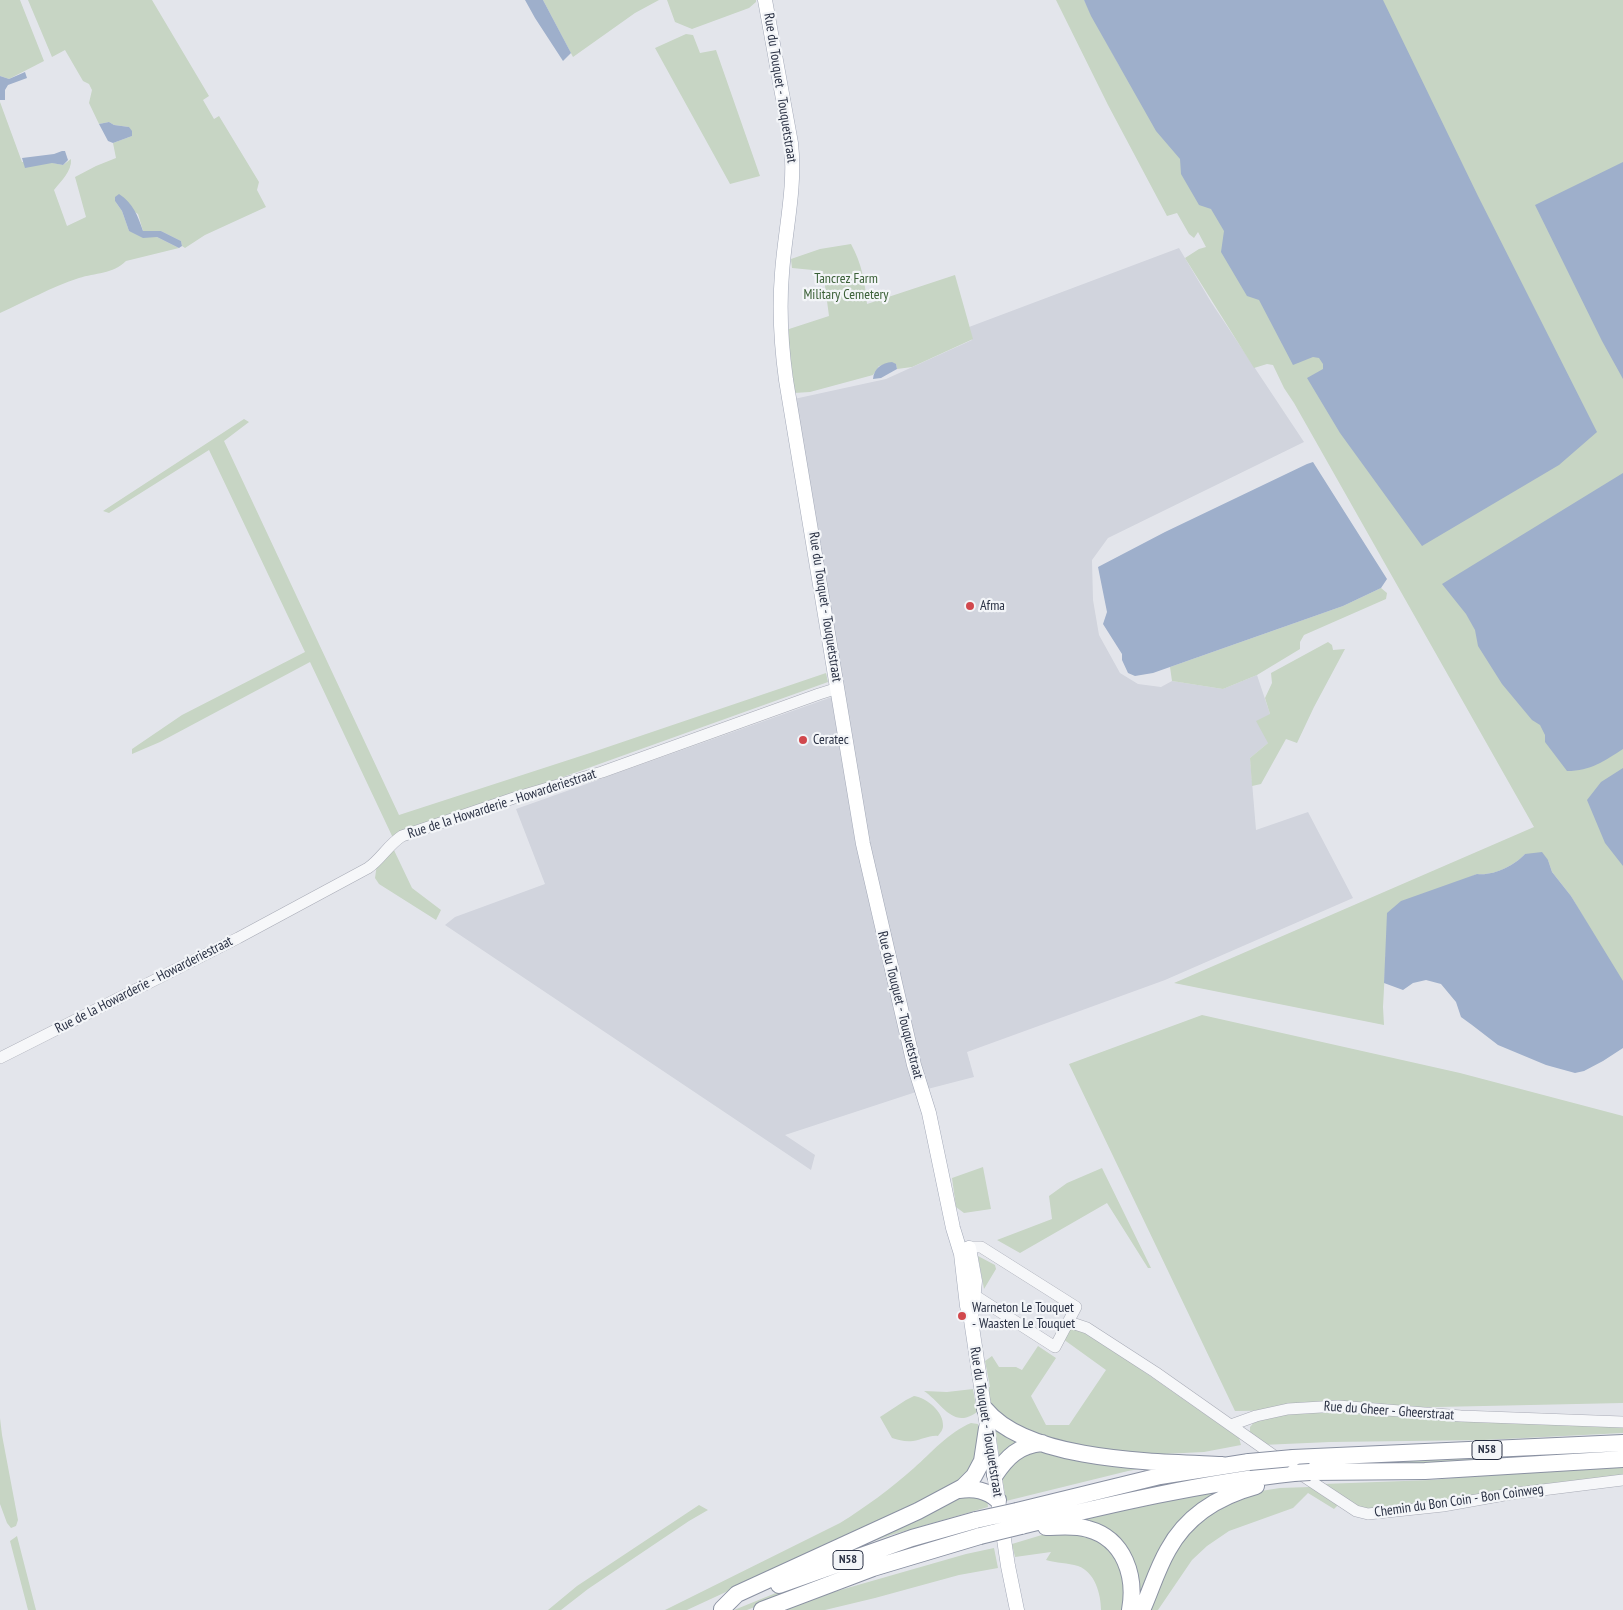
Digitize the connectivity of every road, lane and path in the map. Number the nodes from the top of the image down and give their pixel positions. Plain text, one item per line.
1 (765, 0) edge
2 (838, 688) junction
3 (0, 1058) edge
4 (965, 1251) junction
5 (974, 1295) junction
6 (970, 1316) junction
7 (1068, 1322) junction
8 (985, 1410) junction
9 (1623, 1422) edge
10 (1231, 1425) junction
11 (987, 1428) junction
12 (1042, 1443) junction
13 (1623, 1443) edge
14 (1623, 1459) edge
15 (1222, 1465) junction
16 (1299, 1468) junction
17 (995, 1475) junction
18 (1266, 1480) junction
19 (1623, 1480) edge
20 (959, 1490) junction
21 (998, 1500) junction
22 (1019, 1518) junction
23 (978, 1528) junction
24 (722, 1610) edge
25 (762, 1610) edge
26 (1017, 1610) edge
27 (1130, 1610) edge
28 (1142, 1610) edge

1 - 2 main road, Rue du Touquet - Touquetstraat
2 - 3 street, Rue de la Howarderie - Howarderiestraat
2 - 4 main road, Rue du Touquet - Touquetstraat
4 - 5 main road, Rue du Touquet - Touquetstraat
4 - 6 main road, Rue du Touquet - Touquetstraat
4 - 7 street
5 - 6 main road, Rue du Touquet - Touquetstraat
5 - 7 street
6 - 8 main road, Rue du Touquet - Touquetstraat
7 - 10 street
8 - 11 main road, Rue du Touquet - Touquetstraat
8 - 12 highway
9 - 10 street, Rue du Gheer - Gheerstraat
10 - 19 street, Chemin du Bon Coin - Bon Coinweg
11 - 17 main road, Rue du Touquet - Touquetstraat
11 - 20 highway
12 - 15 highway
12 - 17 highway
13 - 16 highway, N58
14 - 16 highway, N58
15 - 16 highway, N58, bridge
15 - 22 highway, N58
16 - 18 highway, N58
17 - 21 main road, Rue du Touquet - Touquetstraat
18 - 22 highway, N58
18 - 28 highway
20 - 21 highway
20 - 24 highway
21 - 26 main road, Rue du Touquet - Touquetstraat
22 - 23 highway, N58, bridge
22 - 27 highway
23 - 24 highway, N58
23 - 25 highway, N58

